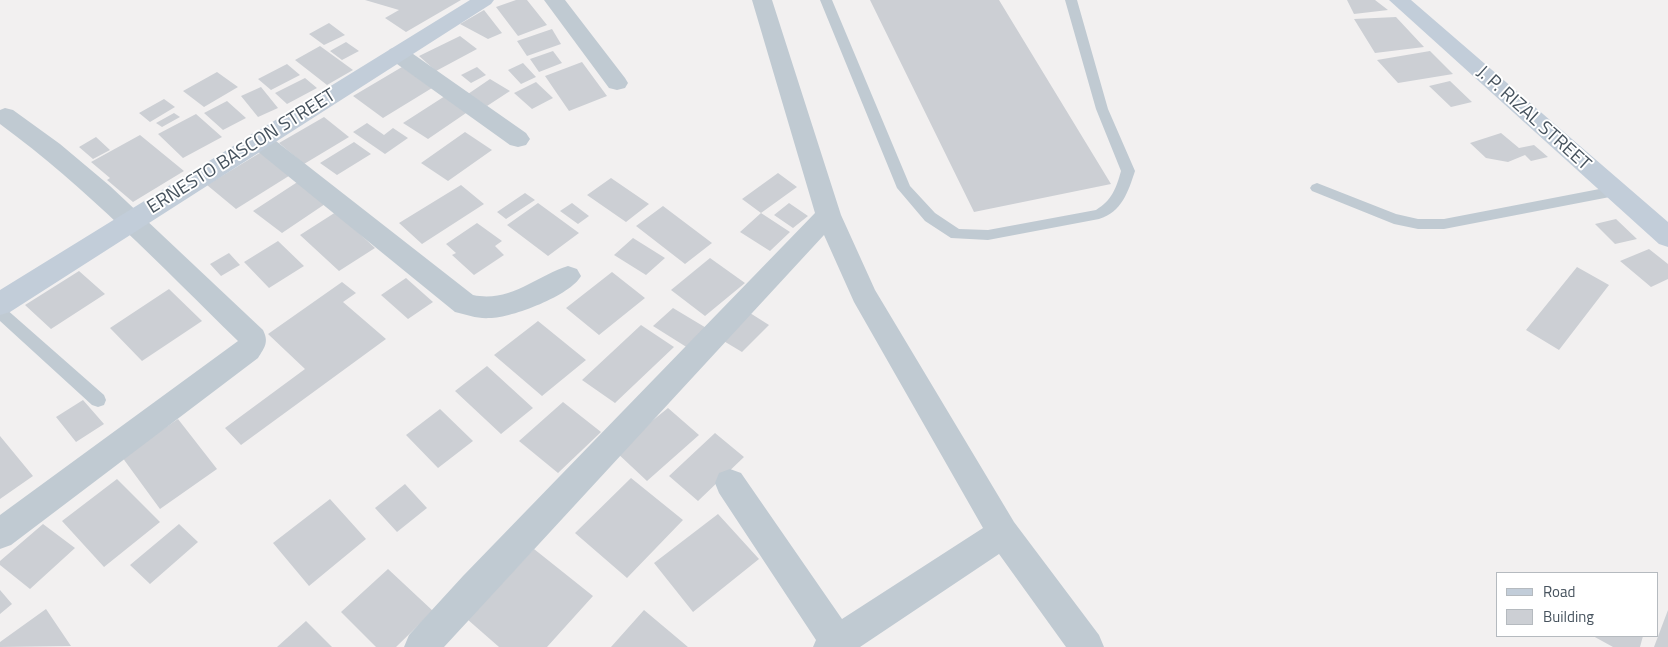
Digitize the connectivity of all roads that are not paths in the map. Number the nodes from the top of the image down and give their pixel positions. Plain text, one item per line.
1 (484, 0) edge
2 (554, 0) edge
3 (762, 0) edge
4 (826, 0) edge
5 (1071, 0) edge
6 (1399, 0) edge
7 (398, 54) junction
8 (617, 84) dead end
9 (5, 116) dead end
10 (518, 139) dead end
11 (259, 140) junction
12 (1317, 188) dead end
13 (1615, 191) junction
14 (828, 216) junction
15 (131, 221) junction
16 (1668, 237) edge
17 (568, 276) dead end
18 (0, 304) edge
19 (0, 312) edge
20 (98, 400) dead end
21 (730, 483) dead end
22 (1003, 533) junction
23 (0, 534) edge
24 (834, 644) edge
25 (421, 647) edge
26 (1087, 647) edge

1 - 7 street, ERNESTO BASCON STREET
2 - 8 street
3 - 14 street
4 - 5 lane
6 - 13 street, J. P. RIZAL STREET
7 - 10 street
7 - 11 street, ERNESTO BASCON STREET
9 - 15 street
11 - 15 street, ERNESTO BASCON STREET
11 - 17 street
12 - 13 lane
13 - 16 street, J. P. RIZAL STREET
14 - 22 street
14 - 25 street
15 - 18 street, ERNESTO BASCON STREET
15 - 23 street
19 - 20 lane
21 - 24 street
22 - 24 street
22 - 26 street

